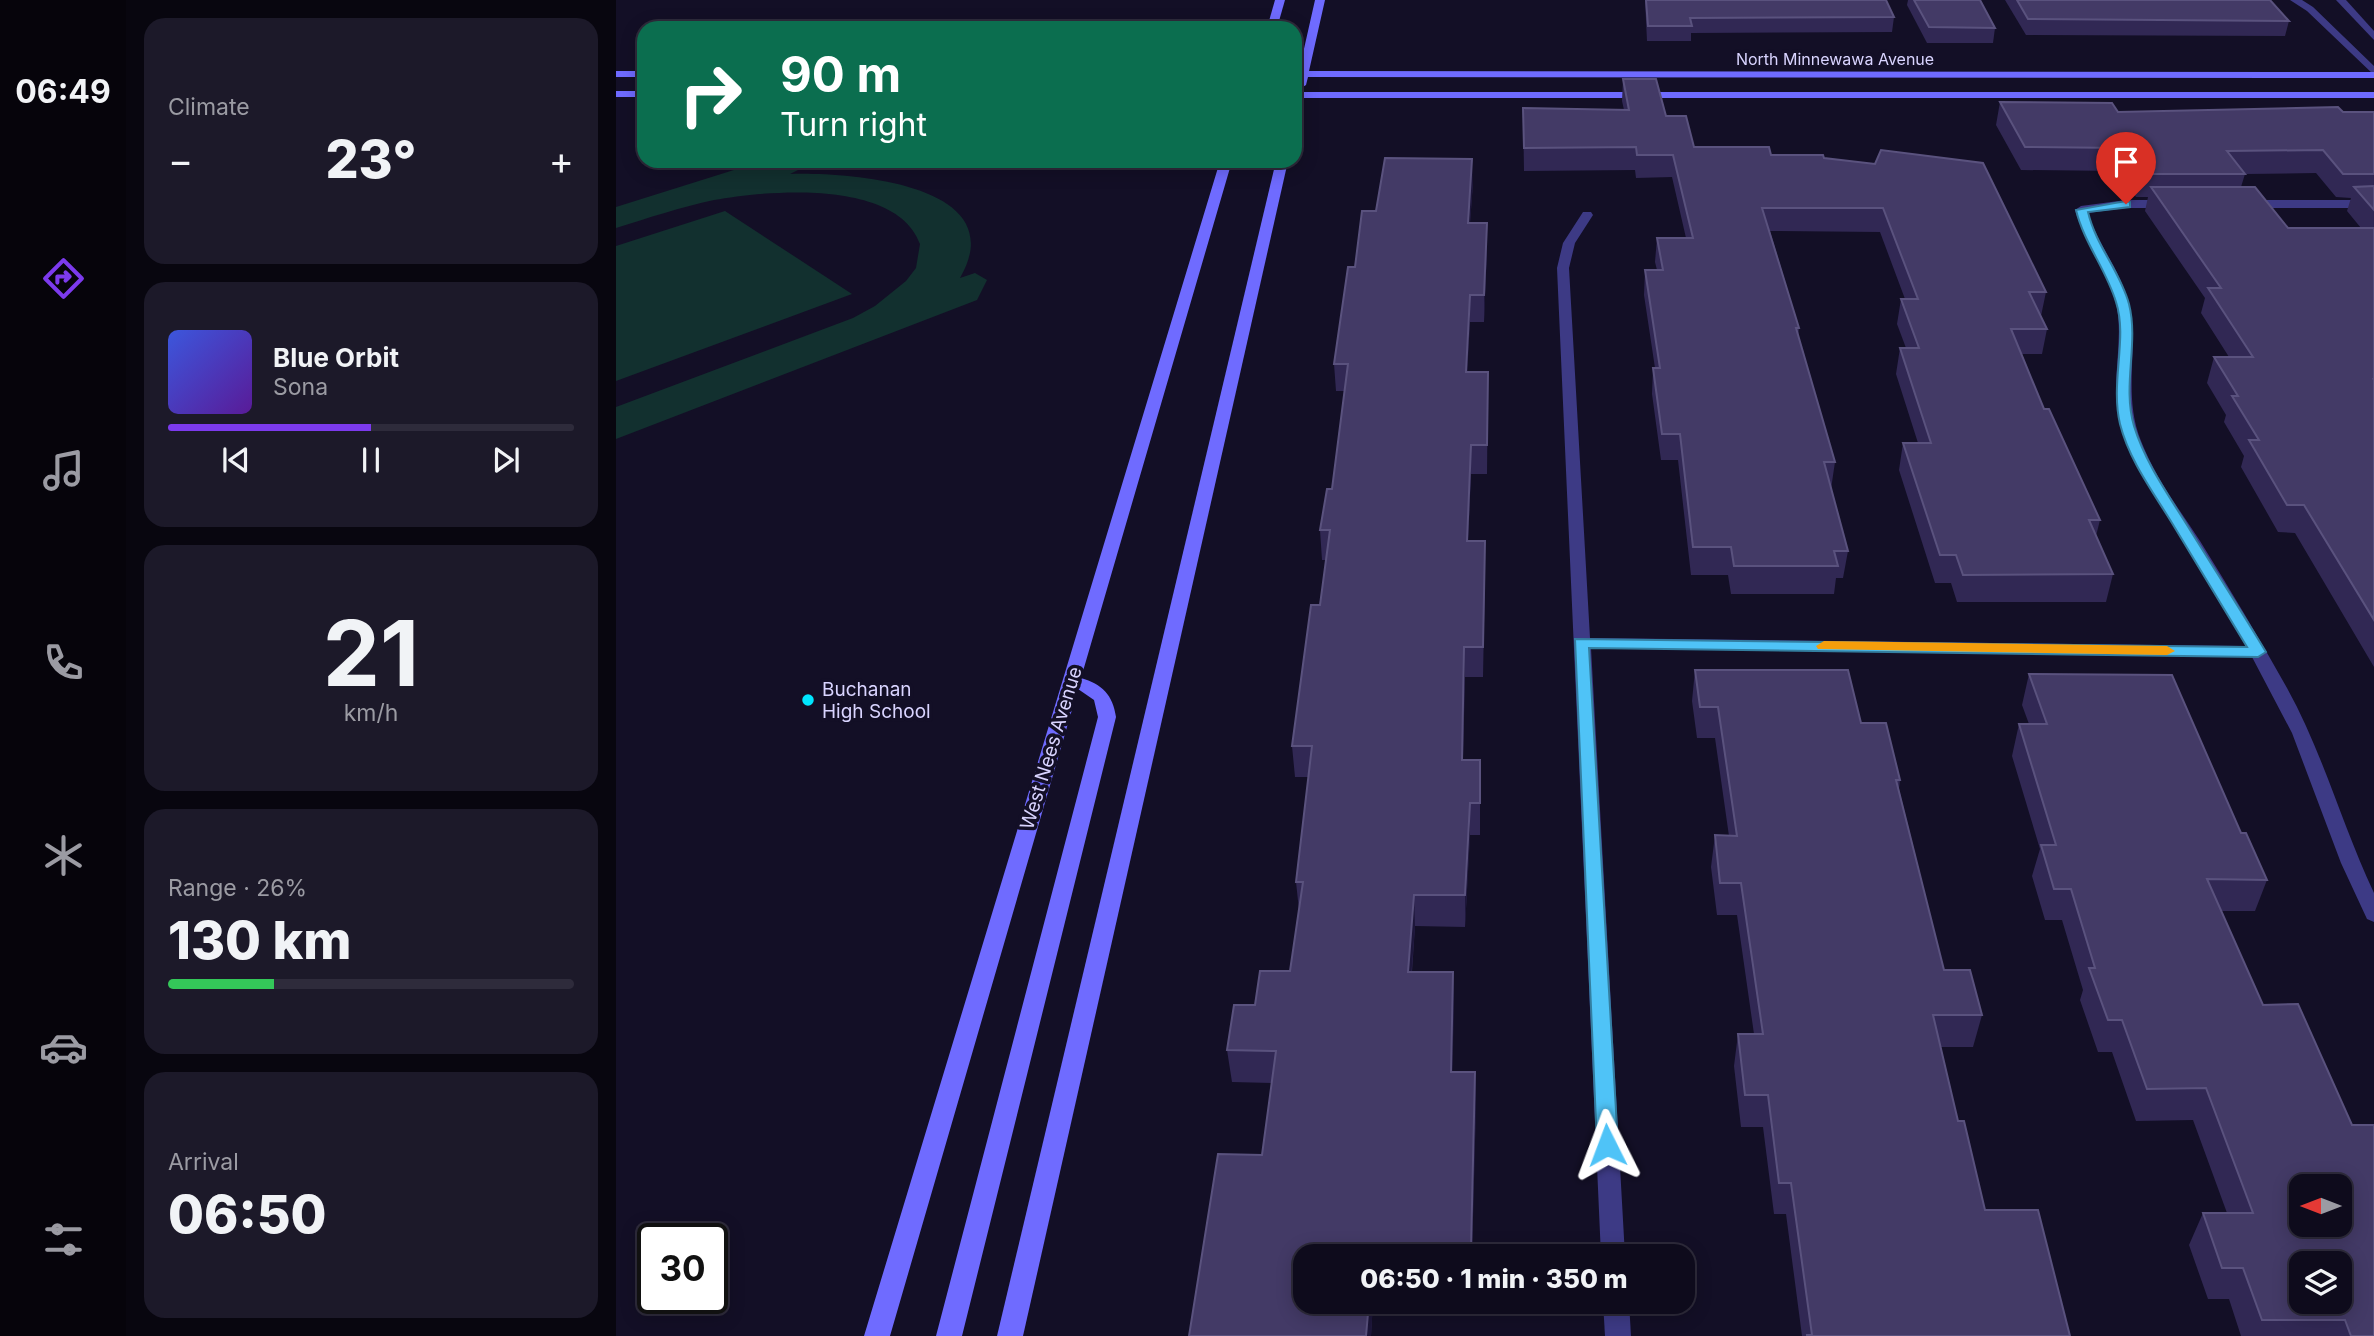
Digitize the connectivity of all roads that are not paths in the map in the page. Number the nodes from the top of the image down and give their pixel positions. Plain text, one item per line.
1 (1280, 0) edge
2 (1320, 0) edge
3 (2297, 0) edge
4 (2333, 1) edge
5 (1274, 21) edge
6 (2374, 37) edge
7 (1302, 67) edge
8 (2374, 73) edge
9 (616, 74) edge
10 (637, 74) edge
11 (1302, 74) edge
12 (616, 94) edge
13 (637, 94) edge
14 (2374, 95) edge
15 (1302, 98) edge
16 (1224, 168) edge
17 (1280, 168) edge
18 (2181, 204) edge
19 (2236, 204) edge
20 (2374, 204) edge
21 (1587, 215) dead end
22 (1581, 643) junction
23 (2258, 652) junction
24 (1071, 681) junction
25 (2374, 914) edge
26 (1612, 1244) edge
27 (1617, 1314) edge
28 (877, 1336) edge
29 (949, 1336) edge
30 (1010, 1336) edge
31 (1618, 1336) edge

1 - 5 main road
2 - 7 main road
3 - 4 street
3 - 8 street
4 - 6 street
8 - 11 main road, North Minnewawa Avenue
9 - 10 main road
12 - 13 main road
14 - 15 main road, North Minnewawa Avenue
16 - 24 main road, West Nees Avenue
17 - 30 main road
18 - 23 street
19 - 20 street
21 - 22 street
22 - 23 street
22 - 26 street
23 - 25 street
24 - 28 main road, West Nees Avenue
24 - 29 main road
27 - 31 street

